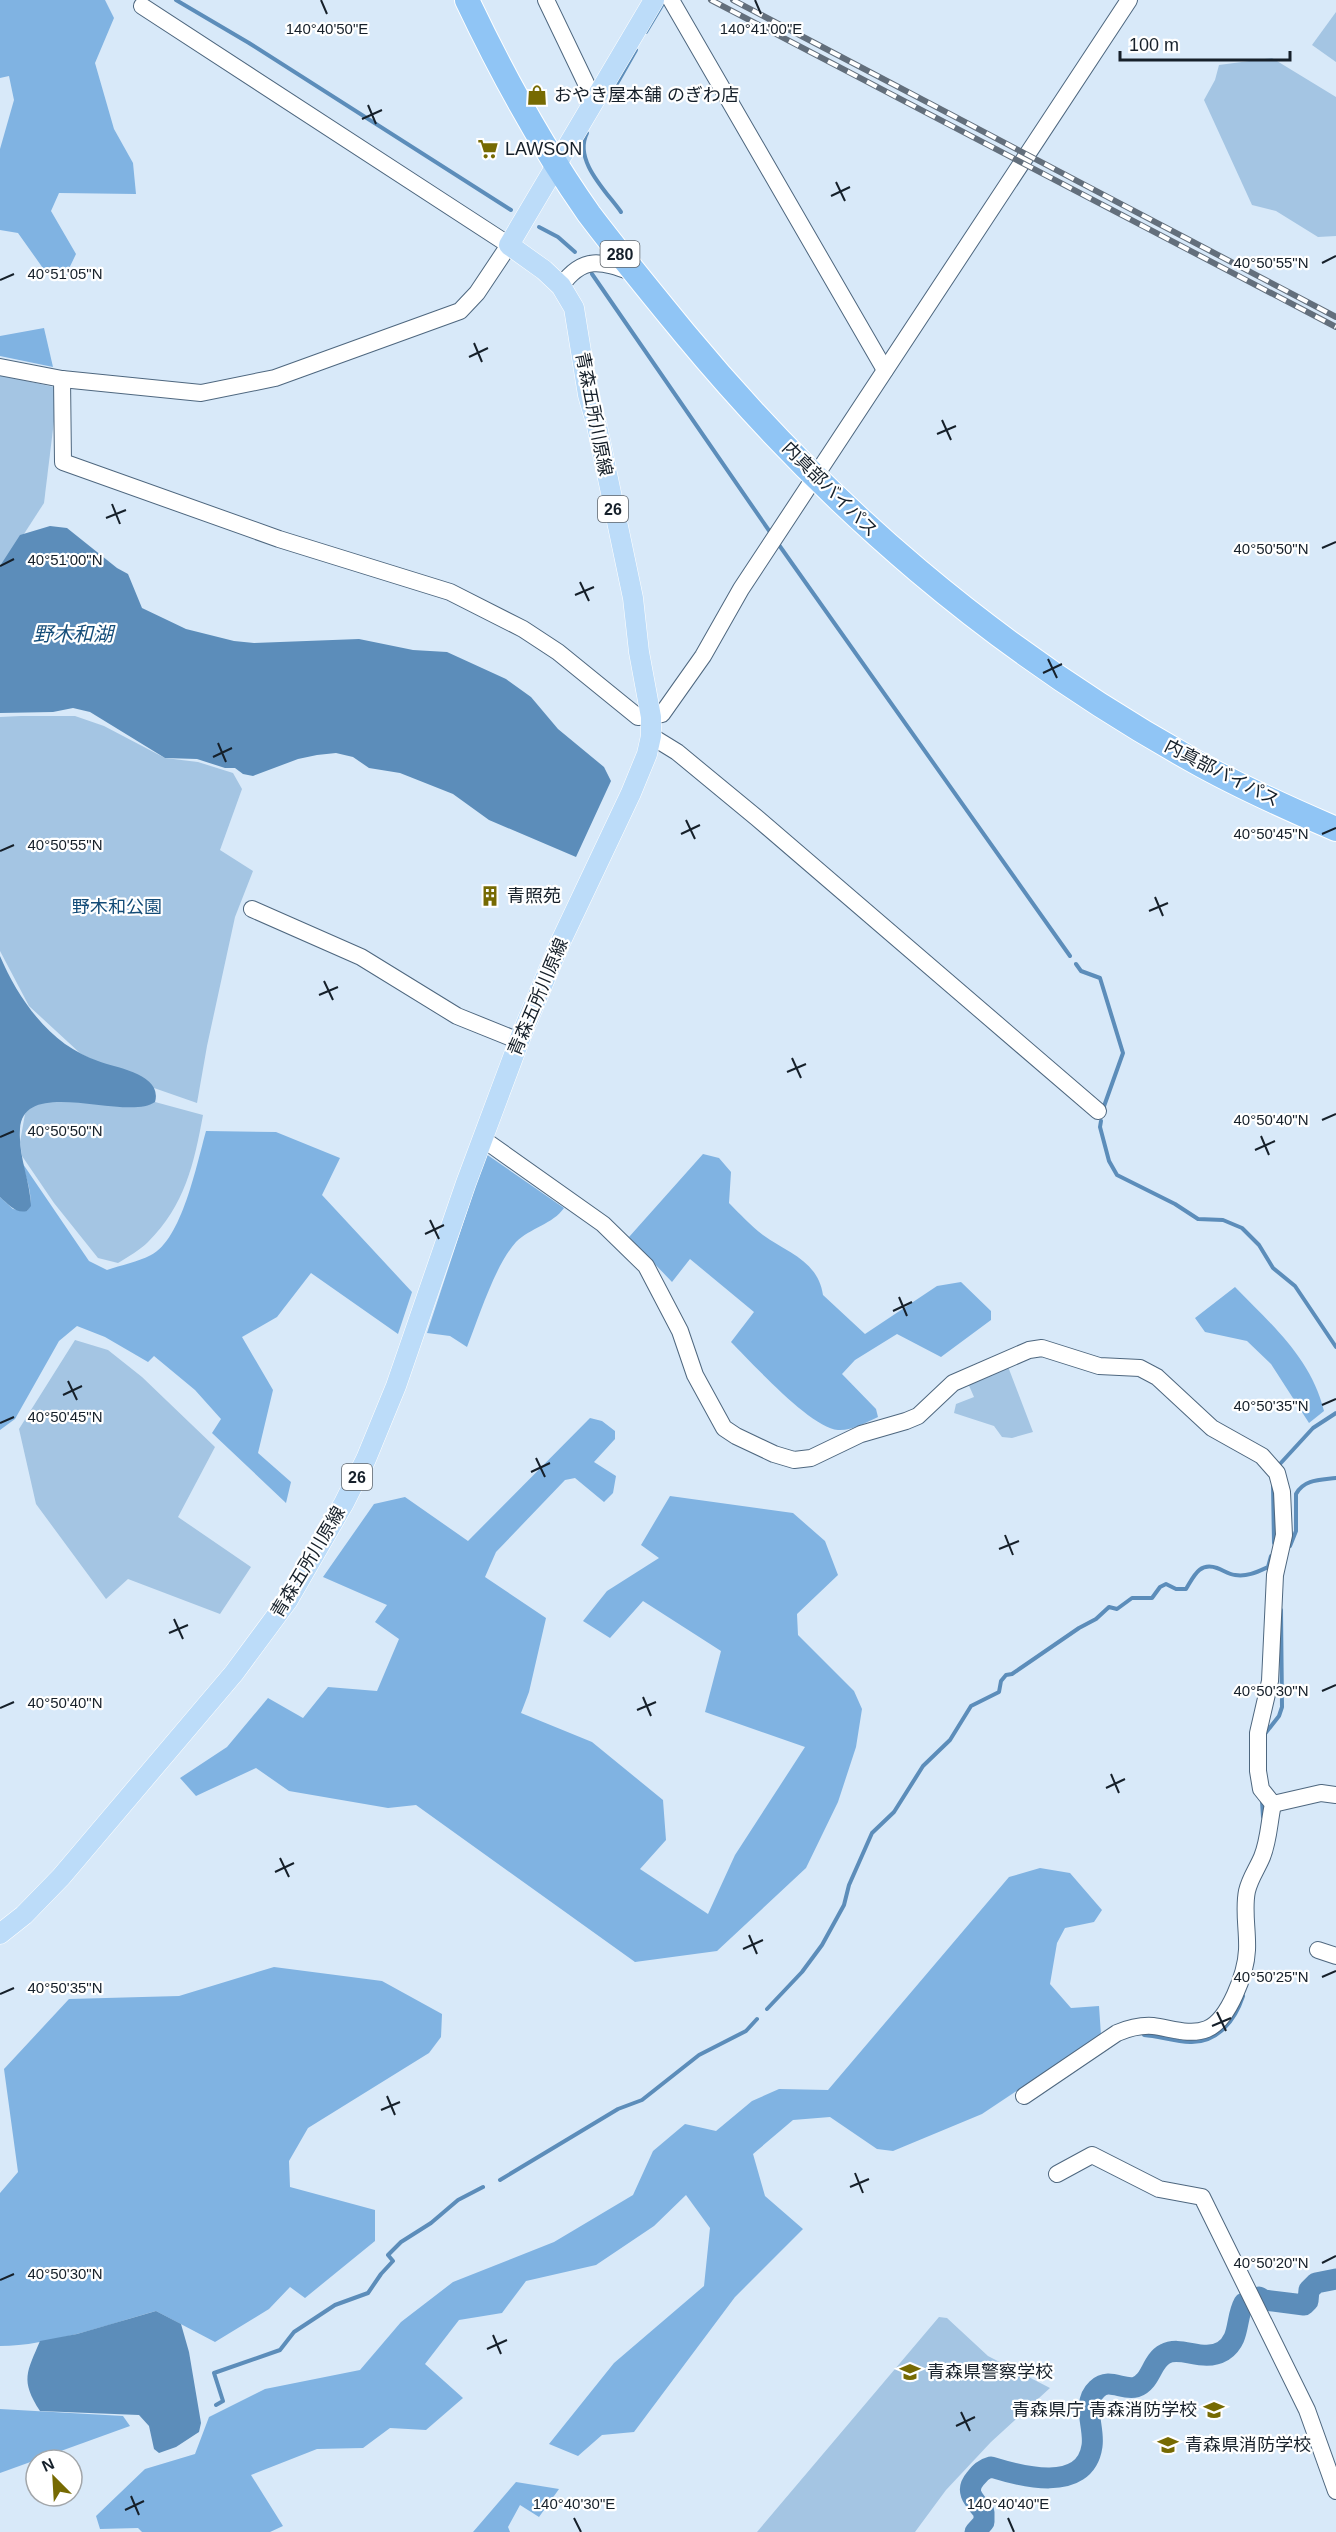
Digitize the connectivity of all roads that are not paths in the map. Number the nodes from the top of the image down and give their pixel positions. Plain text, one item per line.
1 (467, 0) edge
2 (546, 0) edge
3 (654, 0) edge
4 (671, 0) edge
5 (1129, 0) edge
6 (142, 6) dead end
7 (594, 100) junction
8 (557, 164) junction
9 (509, 245) junction
10 (634, 273) junction
11 (561, 286) junction
12 (0, 367) edge
13 (885, 370) junction
14 (62, 379) junction
15 (815, 478) junction
16 (651, 726) junction
17 (1336, 829) edge
18 (252, 909) dead end
19 (519, 1041) junction
20 (1098, 1111) dead end
21 (483, 1139) junction
22 (1336, 1795) edge
23 (1273, 1804) junction
24 (0, 1934) edge
25 (1318, 1950) dead end
26 (1336, 1956) edge
27 (1024, 2096) dead end
28 (1057, 2174) dead end
29 (1336, 2491) edge

1 - 8 highway, 内真部バイパス / 280
2 - 7 street
3 - 7 main road
4 - 13 street
5 - 13 street
6 - 9 street
7 - 8 main road
8 - 9 main road
8 - 10 highway, 内真部バイパス / 280
9 - 11 main road, 青森五所川原線 / 26
9 - 14 street
10 - 11 street
10 - 15 highway, 内真部バイパス / 280
11 - 16 main road, 青森五所川原線 / 26
12 - 14 street
13 - 15 street
14 - 16 street
15 - 16 street
15 - 17 highway, 内真部バイパス / 280
16 - 19 main road, 青森五所川原線 / 26
16 - 20 street
18 - 19 street
19 - 21 main road, 青森五所川原線 / 26
21 - 23 street
21 - 24 main road, 青森五所川原線 / 26
22 - 23 street
23 - 27 street
25 - 26 street
28 - 29 street

